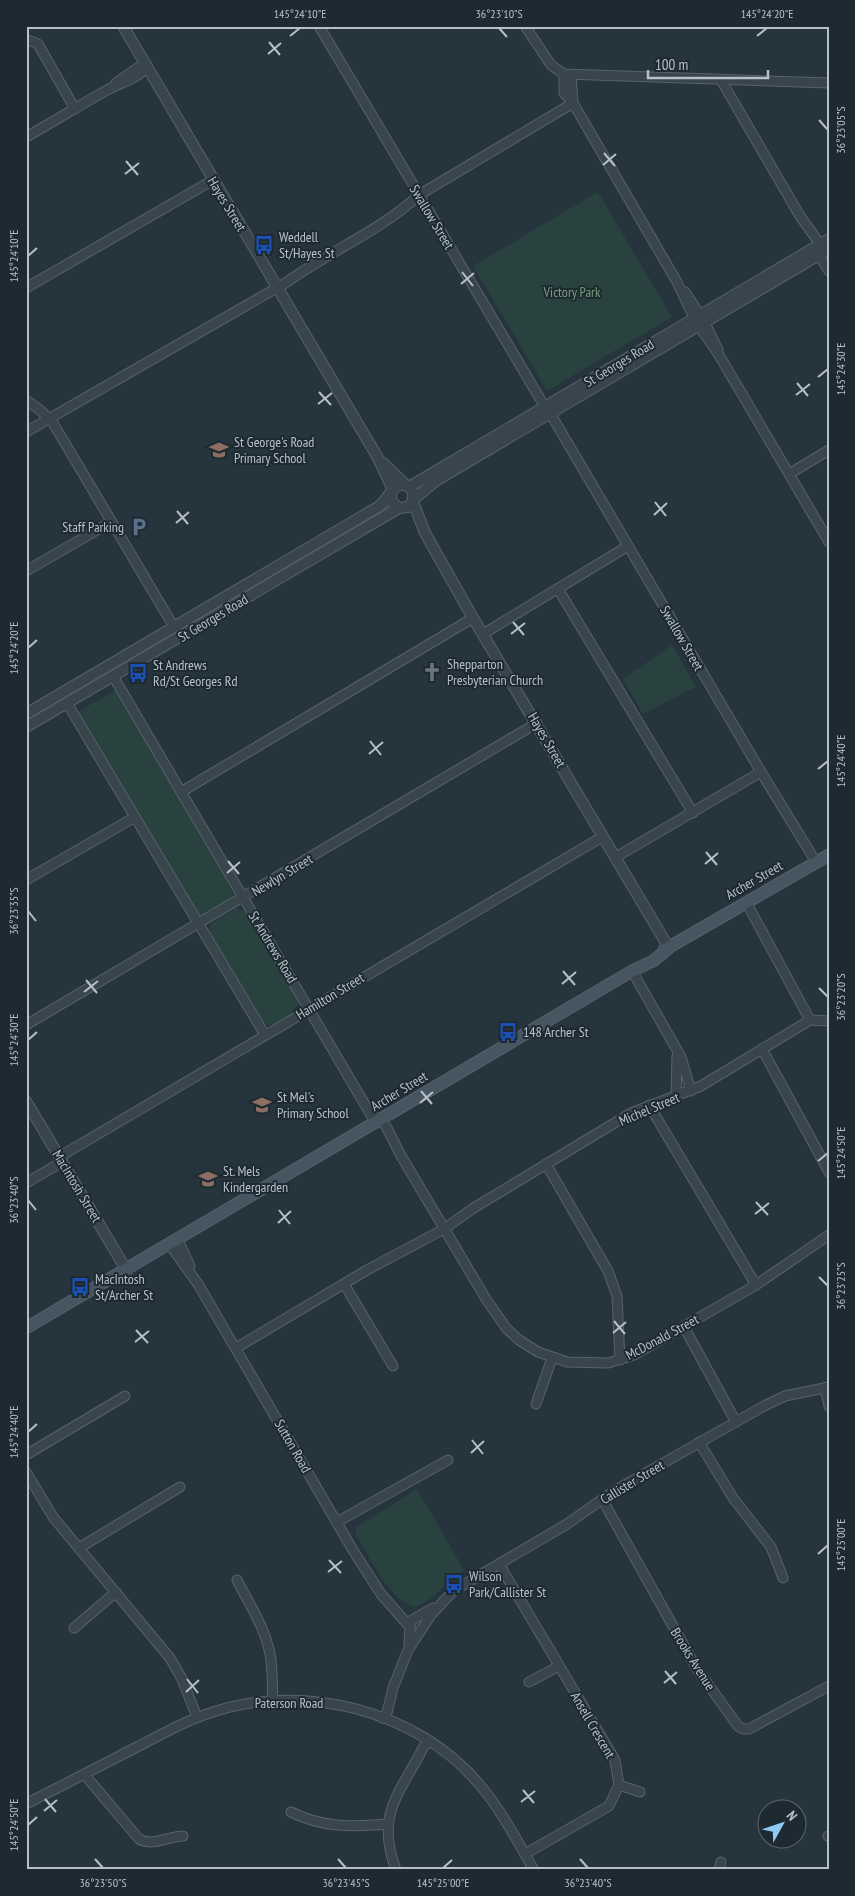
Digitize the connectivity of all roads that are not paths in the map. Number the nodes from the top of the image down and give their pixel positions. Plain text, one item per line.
1 (123, 26) edge
2 (320, 26) edge
3 (525, 26) edge
4 (26, 39) edge
5 (146, 66) junction
6 (568, 75) junction
7 (721, 80) junction
8 (829, 83) edge
9 (573, 103) junction
10 (75, 109) junction
11 (26, 137) edge
12 (213, 180) junction
13 (419, 195) junction
14 (824, 249) edge
15 (829, 271) edge
16 (276, 286) junction
17 (26, 288) edge
18 (699, 321) junction
19 (26, 400) edge
20 (548, 410) junction
21 (50, 418) junction
22 (26, 432) edge
23 (829, 450) edge
24 (378, 458) junction
25 (789, 474) junction
26 (433, 478) junction
27 (408, 487) junction
28 (392, 491) junction
29 (413, 501) junction
30 (400, 508) junction
31 (372, 510) junction
32 (378, 520) junction
33 (111, 522) junction
34 (350, 524) junction
35 (424, 533) junction
36 (356, 534) junction
37 (829, 542) edge
38 (628, 546) junction
39 (285, 562) junction
40 (26, 571) edge
41 (291, 571) junction
42 (558, 589) junction
43 (474, 618) junction
44 (174, 627) junction
45 (483, 634) junction
46 (180, 637) junction
47 (116, 661) junction
48 (118, 673) junction
49 (61, 693) junction
50 (67, 703) junction
51 (26, 714) edge
52 (537, 723) junction
53 (26, 727) edge
54 (761, 772) junction
55 (181, 792) junction
56 (693, 812) junction
57 (135, 817) junction
58 (602, 837) junction
59 (829, 855) edge
60 (616, 857) junction
61 (816, 862) junction
62 (26, 880) edge
63 (244, 898) junction
64 (746, 902) junction
65 (198, 924) junction
66 (669, 948) junction
67 (632, 971) junction
68 (309, 1008) junction
69 (810, 1020) junction
70 (829, 1021) edge
71 (26, 1025) edge
72 (265, 1035) junction
73 (677, 1049) junction
74 (762, 1049) junction
75 (691, 1091) junction
76 (676, 1097) junction
77 (26, 1101) edge
78 (649, 1106) junction
79 (376, 1119) junction
80 (61, 1159) junction
81 (546, 1164) junction
82 (829, 1172) edge
83 (26, 1183) edge
84 (443, 1226) junction
85 (829, 1235) edge
86 (174, 1242) junction
87 (127, 1271) junction
88 (344, 1284) junction
89 (756, 1285) junction
90 (26, 1328) edge
91 (684, 1328) junction
92 (236, 1348) junction
93 (552, 1358) junction
94 (620, 1360) junction
95 (393, 1366) dead end
96 (827, 1387) edge
97 (126, 1396) dead end
98 (536, 1404) dead end
99 (829, 1406) edge
100 (736, 1422) junction
101 (700, 1442) junction
102 (26, 1454) edge
103 (448, 1460) dead end
104 (26, 1472) edge
105 (180, 1487) dead end
106 (602, 1500) junction
107 (337, 1522) junction
108 (79, 1548) junction
109 (499, 1564) junction
110 (783, 1578) dead end
111 (236, 1580) dead end
112 (116, 1592) junction
113 (445, 1599) junction
114 (391, 1605) junction
115 (417, 1618) junction
116 (74, 1628) dead end
117 (416, 1628) junction
118 (559, 1666) junction
119 (529, 1682) dead end
120 (829, 1686) edge
121 (273, 1701) junction
122 (197, 1718) junction
123 (382, 1718) junction
124 (430, 1742) junction
125 (84, 1774) junction
126 (619, 1785) junction
127 (640, 1792) dead end
128 (26, 1804) edge
129 (291, 1812) dead end
130 (388, 1824) junction
131 (183, 1836) dead end
132 (525, 1854) junction
133 (396, 1870) edge
134 (534, 1870) edge

1 - 5 street, Hayes Street
2 - 13 street, Swallow Street
3 - 6 street
4 - 10 street
5 - 10 street
5 - 12 street, Hayes Street
6 - 7 street
6 - 9 street
7 - 8 street
7 - 14 street
9 - 13 street
9 - 18 street
10 - 11 street
12 - 16 street, Hayes Street
12 - 17 street
13 - 16 street
13 - 20 street, Swallow Street
14 - 15 street
14 - 18 street, St Georges Road
16 - 21 street
16 - 24 street, Hayes Street
18 - 20 street, St Georges Road
18 - 25 street
19 - 21 street
20 - 26 street, St Georges Road
20 - 38 street, Swallow Street
21 - 22 street
21 - 33 street
23 - 25 street
24 - 27 street, Hayes Street
24 - 28 street, Hayes Street
25 - 37 street
26 - 27 street, St Georges Road
26 - 29 street, St Georges Road
27 - 28 street
27 - 29 street
28 - 30 street
28 - 31 street, St Georges Road
29 - 30 street
29 - 35 street, Hayes Street
30 - 32 street, St Georges Road
30 - 35 street, Hayes Street
31 - 32 street
31 - 34 street, St Georges Road
32 - 36 street, St Georges Road
33 - 40 street
33 - 44 street
34 - 36 street
34 - 39 street, St Georges Road
35 - 43 street, Hayes Street
36 - 41 street, St Georges Road
38 - 42 street
38 - 54 street, Swallow Street
39 - 41 street
39 - 44 street, St Georges Road
41 - 46 street, St Georges Road
42 - 45 street
42 - 56 street
43 - 45 street, Hayes Street
43 - 55 street
44 - 46 street
44 - 47 street, St Georges Road
45 - 52 street, Hayes Street
46 - 48 street, St Georges Road
47 - 48 street
47 - 49 street, St Georges Road
48 - 50 street, St Georges Road
48 - 55 street, St Andrews Road
49 - 50 street
49 - 51 street, St Georges Road
50 - 53 street, St Georges Road
50 - 57 street
52 - 58 street, Hayes Street
52 - 63 street, Newlyn Street
54 - 56 street
54 - 61 street, Swallow Street
55 - 63 street, St Andrews Road
56 - 60 street
57 - 62 street
57 - 65 street
58 - 60 street, Hayes Street
58 - 68 street, Hamilton Street
59 - 61 main road, Archer Street
60 - 66 street, Hayes Street
61 - 64 main road, Archer Street
63 - 65 street, Newlyn Street
63 - 68 street, St Andrews Road
64 - 66 main road, Archer Street
64 - 69 street
65 - 71 street, Newlyn Street
65 - 72 street
66 - 67 main road, Archer Street
67 - 73 street
67 - 79 main road, Archer Street
68 - 72 street, Hamilton Street
68 - 79 street, St Andrews Road
69 - 70 street
69 - 74 street, Michel Street
72 - 80 street, Hamilton Street
73 - 75 street
73 - 76 street
74 - 75 street, Michel Street
74 - 82 street
75 - 76 street, Michel Street
76 - 78 street, Michel Street
77 - 80 street, MacIntosh Street
78 - 81 street, Michel Street
78 - 89 street
79 - 84 street, McDonald Street
79 - 86 main road, Archer Street
80 - 83 street, Hamilton Street
80 - 87 street, MacIntosh Street
81 - 84 street, Michel Street
81 - 94 street
84 - 88 street, Michel Street
84 - 93 street, McDonald Street
85 - 89 street, McDonald Street
86 - 87 main road, Archer Street
86 - 92 street, Sutton Road
87 - 90 main road, Archer Street
88 - 92 street, Michel Street
88 - 95 street
89 - 91 street, McDonald Street
91 - 94 street, McDonald Street
91 - 100 street
92 - 107 street, Sutton Road
93 - 94 street, McDonald Street
93 - 98 street
96 - 99 street
96 - 100 street, Callister Street
97 - 102 street
100 - 101 street, Callister Street
101 - 106 street, Callister Street
101 - 110 street
103 - 107 street
104 - 108 street
105 - 108 street
106 - 109 street, Callister Street
106 - 120 street, Brooks Avenue
107 - 114 street, Sutton Road
108 - 112 street
109 - 113 street, Callister Street
109 - 118 street, Ansell Crescent
111 - 121 street
112 - 116 street
112 - 122 street
113 - 115 street, Callister Street
113 - 117 street, Callister Street
114 - 115 street, Sutton Road
114 - 117 street, Sutton Road
115 - 117 street
117 - 123 street, Callister Street
118 - 119 street
118 - 126 street, Ansell Crescent
121 - 122 street, Paterson Road
121 - 123 street, Paterson Road
122 - 125 street, Paterson Road
123 - 124 street, Paterson Road
124 - 130 street
124 - 132 street, Paterson Road
125 - 128 street, Paterson Road
125 - 131 street
126 - 127 street
126 - 132 street
129 - 130 street
130 - 133 street
132 - 134 street, Paterson Road

